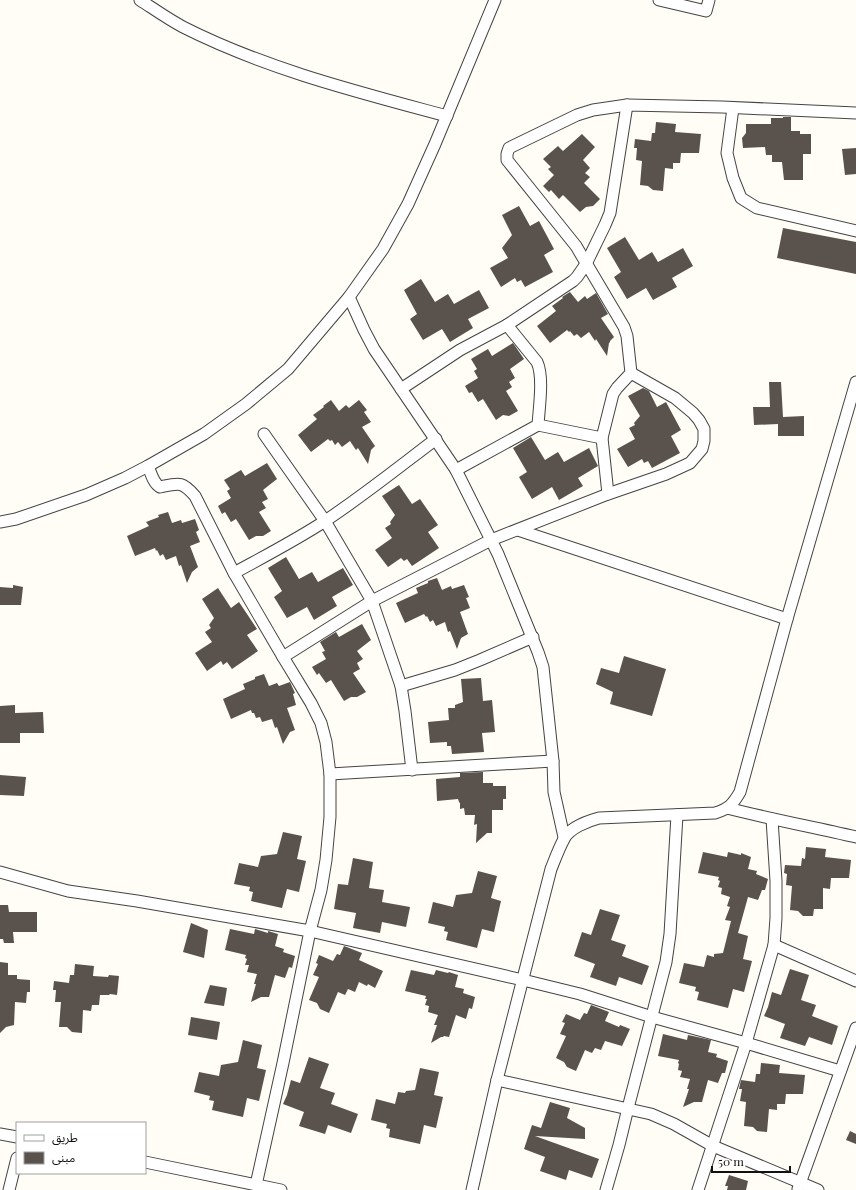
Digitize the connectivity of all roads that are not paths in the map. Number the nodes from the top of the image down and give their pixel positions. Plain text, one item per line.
1 (140, 0) edge
2 (495, 0) edge
3 (659, 0) edge
4 (709, 0) edge
5 (627, 105) junction
6 (733, 108) junction
7 (856, 113) edge
8 (447, 116) junction
9 (856, 231) edge
10 (586, 264) junction
11 (349, 297) junction
12 (507, 324) junction
13 (631, 373) junction
14 (856, 382) edge
15 (400, 388) junction
16 (538, 425) junction
17 (264, 434) dead end
18 (602, 438) junction
19 (436, 439) junction
20 (148, 466) junction
21 (456, 470) junction
22 (608, 494) junction
23 (326, 520) junction
24 (0, 522) edge
25 (518, 530) junction
26 (491, 540) junction
27 (234, 573) junction
28 (372, 600) junction
29 (787, 619) junction
30 (533, 637) junction
31 (283, 656) junction
32 (401, 686) junction
33 (553, 762) junction
34 (412, 770) junction
35 (330, 774) junction
36 (727, 808) junction
37 (677, 815) junction
38 (772, 819) junction
39 (856, 837) edge
40 (564, 838) junction
41 (0, 872) edge
42 (310, 931) junction
43 (774, 945) junction
44 (523, 980) junction
45 (856, 981) edge
46 (652, 1017) junction
47 (856, 1028) edge
48 (746, 1043) junction
49 (840, 1071) junction
50 (497, 1080) junction
51 (628, 1108) junction
52 (0, 1134) edge
53 (16, 1137) edge
54 (713, 1146) junction
55 (16, 1162) edge
56 (146, 1162) edge
57 (256, 1185) junction
58 (798, 1187) edge
59 (9, 1190) edge
60 (281, 1190) edge
61 (472, 1190) edge
62 (606, 1190) edge
63 (698, 1190) edge
64 (818, 1190) edge

1 - 8 street
2 - 8 street
3 - 4 street
5 - 6 street
5 - 10 street
5 - 10 street
6 - 7 street
6 - 9 street
8 - 11 street
10 - 12 street
10 - 13 street
11 - 15 street
11 - 20 street
12 - 15 street
12 - 16 street
13 - 18 street
13 - 22 street
14 - 29 street
15 - 19 street
16 - 18 street
16 - 21 street
17 - 23 street
18 - 22 street
19 - 21 street
19 - 23 street
20 - 24 street
20 - 27 street
21 - 26 street
22 - 25 street
23 - 27 street
23 - 28 street
25 - 26 street
25 - 29 street
26 - 28 street
26 - 30 street
27 - 31 street
28 - 31 street
28 - 32 street
29 - 36 street
30 - 32 street
30 - 33 street
31 - 35 street
32 - 34 street
33 - 34 street
33 - 40 street
34 - 35 street
35 - 42 street
36 - 37 street
36 - 38 street
37 - 40 street
37 - 46 street
38 - 39 street
38 - 43 street
40 - 44 street
41 - 42 street
42 - 44 street
42 - 57 street
43 - 45 street
43 - 48 street
44 - 46 street
44 - 50 street
46 - 48 street
46 - 51 street
47 - 49 street
48 - 49 street
48 - 54 street
49 - 58 street
50 - 51 street
50 - 61 street
51 - 54 street
51 - 62 street
52 - 53 street
54 - 58 street
54 - 63 street
55 - 59 street
56 - 57 street
57 - 60 street
58 - 64 street

